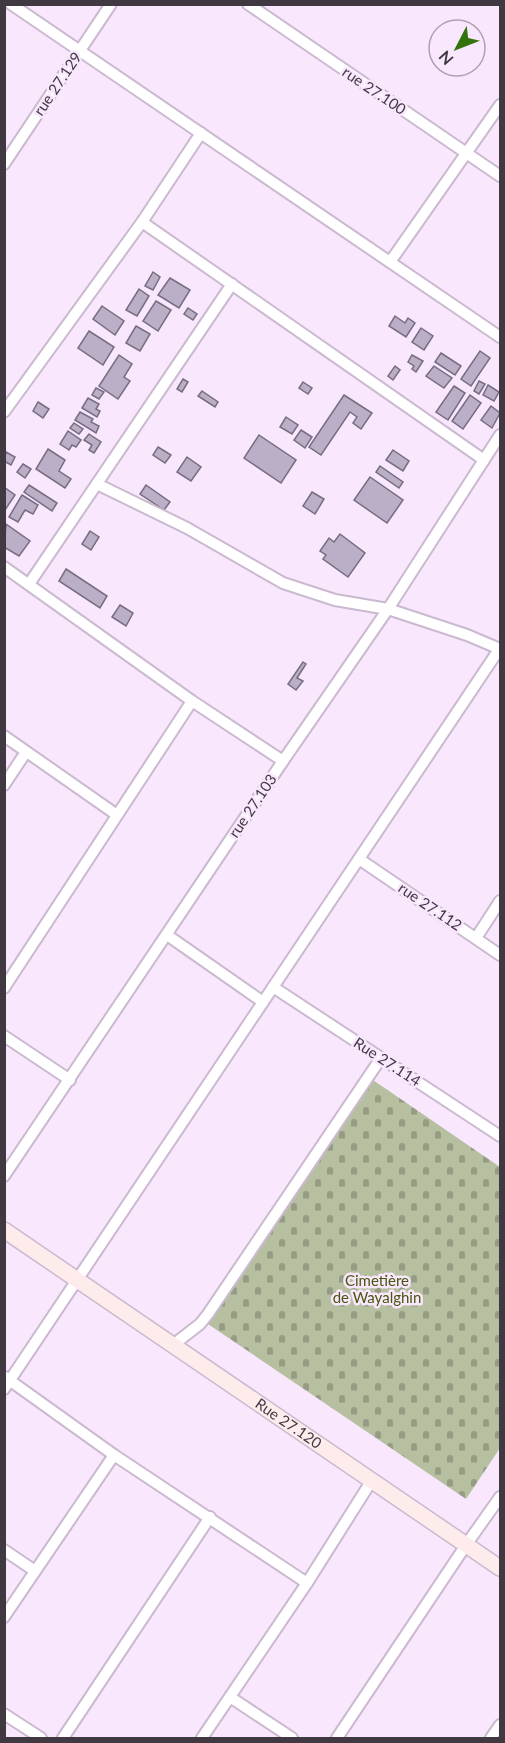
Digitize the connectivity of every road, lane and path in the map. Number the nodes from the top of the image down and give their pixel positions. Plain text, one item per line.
1 (11, 4) edge
2 (111, 4) edge
3 (248, 4) edge
4 (262, 9) edge
5 (80, 51) junction
6 (501, 105) edge
7 (201, 133) junction
8 (467, 154) junction
9 (4, 164) edge
10 (501, 176) edge
11 (142, 222) junction
12 (390, 262) junction
13 (232, 284) junction
14 (501, 338) edge
15 (4, 412) edge
16 (501, 435) edge
17 (484, 460) junction
18 (97, 484) junction
19 (4, 567) edge
20 (30, 584) junction
21 (388, 609) junction
22 (500, 648) edge
23 (192, 701) junction
24 (4, 736) edge
25 (26, 752) junction
26 (283, 761) junction
27 (4, 785) edge
28 (117, 815) junction
29 (359, 859) junction
30 (501, 902) edge
31 (167, 935) junction
32 (476, 938) junction
33 (501, 955) edge
34 (273, 987) junction
35 (4, 988) edge
36 (263, 1002) junction
37 (4, 1036) edge
38 (381, 1058) junction
39 (70, 1080) junction
40 (501, 1136) edge
41 (4, 1176) edge
42 (4, 1230) edge
43 (77, 1279) junction
44 (173, 1345) junction
45 (6, 1382) edge
46 (114, 1455) junction
47 (372, 1480) junction
48 (501, 1497) edge
49 (210, 1517) junction
50 (466, 1545) junction
51 (4, 1550) edge
52 (501, 1568) edge
53 (35, 1571) junction
54 (307, 1582) junction
55 (4, 1617) edge
56 (230, 1696) junction
57 (4, 1714) edge
58 (501, 1725) edge
59 (41, 1738) edge
60 (63, 1738) edge
61 (202, 1738) edge
62 (292, 1738) edge
63 (337, 1738) edge
64 (491, 1738) edge

1 - 5 street
2 - 5 street, rue 27.129
3 - 4 street, rue 27.100
4 - 8 street, rue 27.100
5 - 7 street
5 - 9 street, rue 27.129
6 - 8 street
7 - 11 street
7 - 12 street
8 - 10 street, rue 27.100
8 - 12 street
11 - 13 street
11 - 15 street
12 - 14 street
13 - 17 street
13 - 18 street
16 - 17 street, rue 27.103
17 - 21 street, rue 27.103
18 - 20 street
18 - 21 street
19 - 20 street
20 - 23 street
21 - 22 street
21 - 26 street, rue 27.103
22 - 29 street
23 - 26 street
23 - 28 street
24 - 25 street
25 - 27 street
25 - 28 street
26 - 31 street, rue 27.103
28 - 35 street
29 - 32 street, rue 27.112
29 - 34 street
30 - 32 street
31 - 36 street
31 - 39 street, rue 27.103
32 - 33 street, rue 27.112
34 - 36 street
34 - 38 street, Rue 27.114
36 - 43 street
37 - 39 street
38 - 40 street, Rue 27.114
38 - 44 street
39 - 41 street, rue 27.103
42 - 43 street, Rue 27.120
43 - 44 street, Rue 27.120
43 - 45 street
44 - 47 street, Rue 27.120
45 - 46 street
46 - 49 street
46 - 53 street
47 - 50 street, Rue 27.120
47 - 54 street
48 - 50 street
49 - 54 street
49 - 60 street
50 - 52 street, Rue 27.120
50 - 63 street
51 - 53 street
53 - 55 street
54 - 56 street
56 - 61 street
56 - 62 street
57 - 59 street
58 - 64 street

